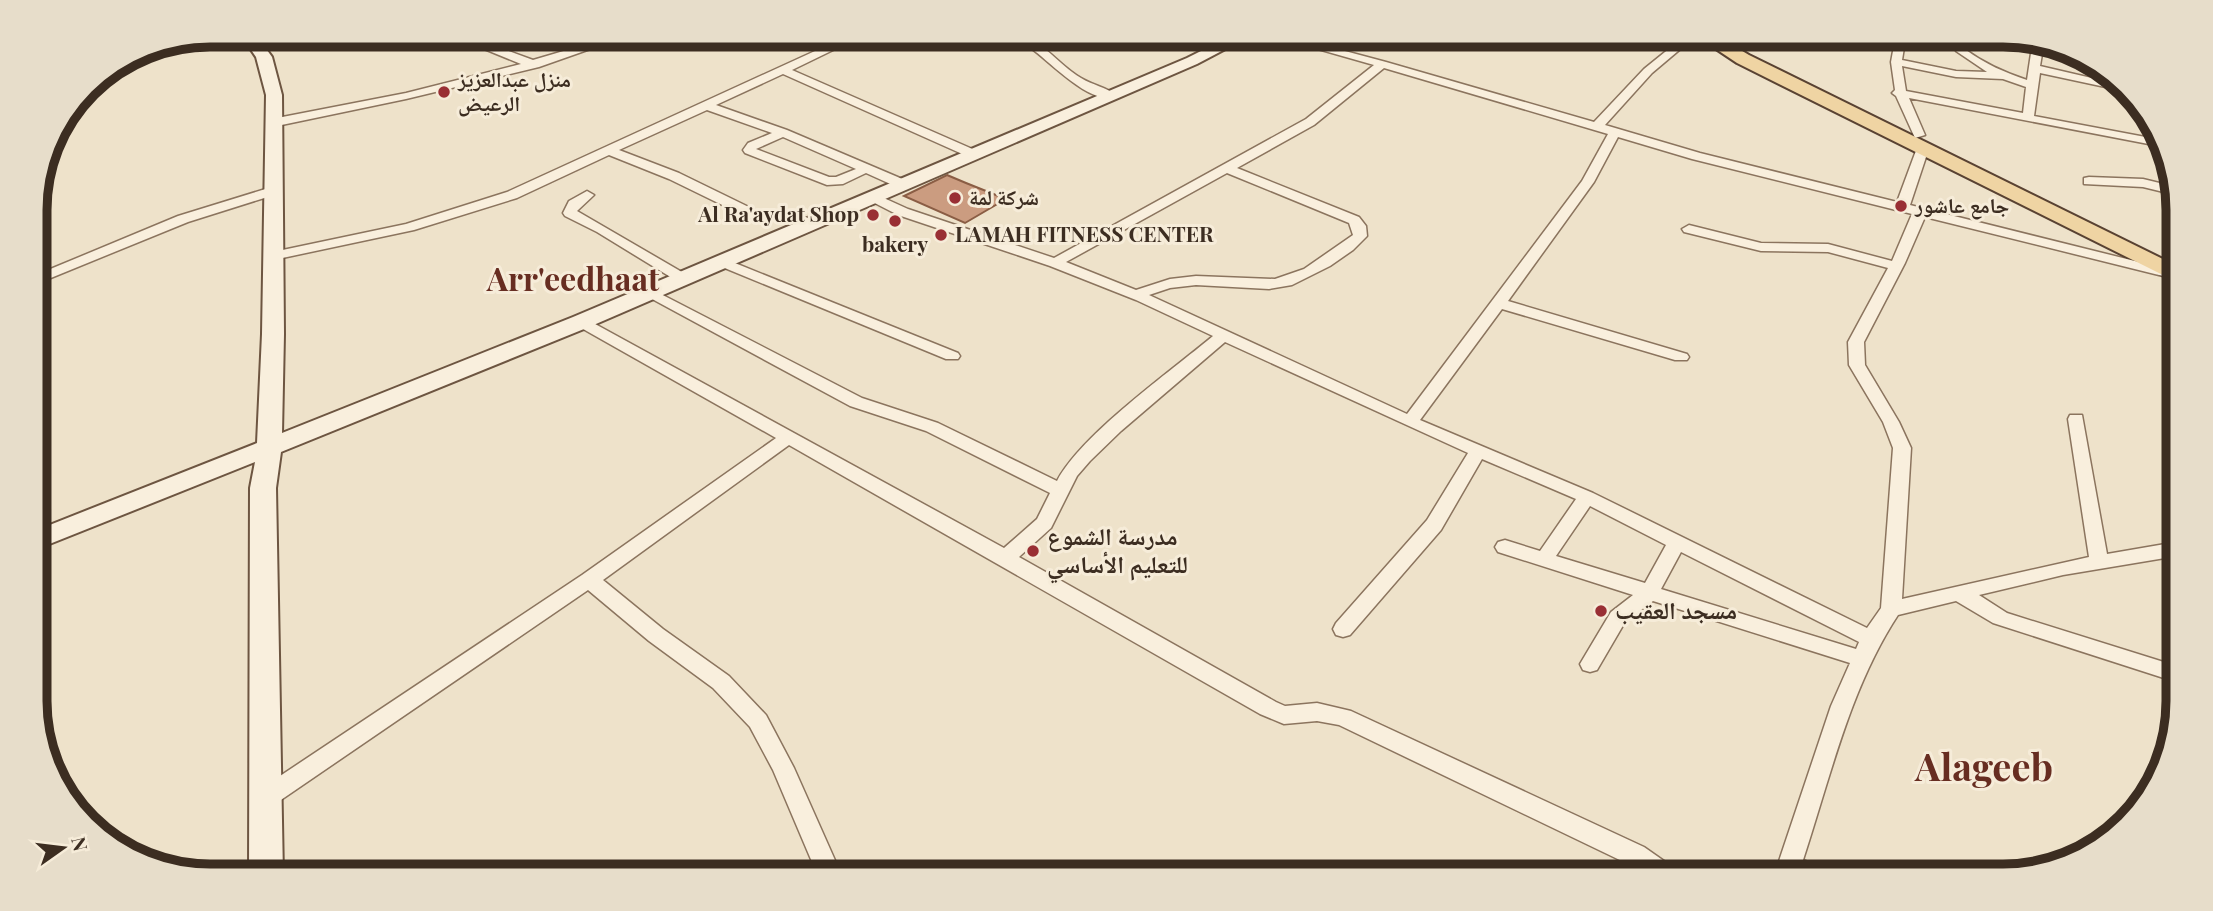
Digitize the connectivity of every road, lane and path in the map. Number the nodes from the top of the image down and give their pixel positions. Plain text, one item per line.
1 (1220, 47) edge
2 (1320, 47) edge
3 (1677, 47) edge
4 (1724, 47) edge
5 (1746, 47) edge
6 (1899, 47) edge
7 (1961, 47) edge
8 (257, 48) edge
9 (489, 48) edge
10 (571, 48) edge
11 (587, 48) edge
12 (833, 48) edge
13 (1039, 48) edge
14 (578, 51) junction
15 (2037, 51) edge
16 (1897, 62) junction
17 (1382, 64) junction
18 (535, 65) junction
19 (2034, 68) junction
20 (784, 71) junction
21 (2001, 76) junction
22 (2030, 85) junction
23 (2106, 85) edge
24 (1898, 93) junction
25 (1110, 95) junction
26 (708, 106) junction
27 (2028, 119) junction
28 (272, 122) junction
29 (1595, 128) junction
30 (783, 133) junction
31 (1614, 134) junction
32 (1921, 141) junction
33 (2150, 142) edge
34 (610, 151) junction
35 (973, 154) junction
36 (868, 168) junction
37 (1226, 168) junction
38 (2089, 181) dead end
39 (902, 184) junction
40 (2164, 188) edge
41 (272, 191) junction
42 (587, 195) dead end
43 (870, 197) junction
44 (1902, 208) junction
45 (1920, 212) junction
46 (758, 217) dead end
47 (1689, 229) dead end
48 (272, 256) junction
49 (2166, 256) edge
50 (720, 261) junction
51 (1055, 263) junction
52 (1896, 267) junction
53 (2166, 270) edge
54 (2166, 273) edge
55 (48, 275) edge
56 (682, 278) junction
57 (648, 293) junction
58 (1136, 295) junction
59 (1499, 303) junction
60 (581, 322) junction
61 (1222, 337) junction
62 (951, 356) dead end
63 (1681, 357) dead end
64 (2076, 419) dead end
65 (1410, 422) junction
66 (789, 437) junction
67 (269, 448) junction
68 (1478, 451) junction
69 (209, 473) junction
70 (264, 488) junction
71 (1061, 491) junction
72 (1587, 497) junction
73 (47, 536) edge
74 (1677, 543) junction
75 (1505, 547) dead end
76 (2166, 551) edge
77 (1006, 558) junction
78 (1544, 559) junction
79 (2099, 562) junction
80 (589, 580) junction
81 (1649, 593) junction
82 (1959, 593) junction
83 (1891, 609) junction
84 (1343, 629) dead end
85 (1866, 649) junction
86 (1590, 664) dead end
87 (2166, 671) edge
88 (268, 797) junction
89 (1647, 863) edge
90 (1791, 863) edge
91 (266, 864) edge
92 (825, 864) edge

1 - 25 street
2 - 17 street
3 - 29 street
4 - 32 main road
5 - 32 main road
6 - 16 street
7 - 21 street
8 - 28 street
9 - 18 street
10 - 14 street
11 - 14 street
12 - 20 street
13 - 25 street
14 - 18 street
15 - 19 street
16 - 21 street
16 - 24 street
17 - 29 street
17 - 37 street
18 - 28 street
19 - 22 street
19 - 23 street
20 - 26 street
20 - 35 street
21 - 22 street
22 - 27 street
24 - 27 street
24 - 32 street
25 - 35 street
26 - 30 street
26 - 34 street
27 - 33 street
28 - 41 street
29 - 31 street
30 - 36 street
30 - 36 street
31 - 44 street
31 - 59 street
32 - 44 street
32 - 49 main road
32 - 53 main road
34 - 46 street
34 - 48 street
35 - 39 street
36 - 39 street
37 - 51 street
37 - 58 street
38 - 40 street
39 - 43 street
41 - 48 street
41 - 55 street
42 - 56 street
43 - 50 street
43 - 51 street
44 - 45 street
45 - 52 street
45 - 54 street
47 - 52 street
48 - 67 street
50 - 56 street
50 - 62 street
51 - 58 street
52 - 83 street
56 - 57 street
57 - 60 street
57 - 71 street
58 - 61 street
59 - 63 street
59 - 65 street
60 - 66 street
60 - 67 street
61 - 65 street
61 - 71 street
64 - 79 street
65 - 68 street
66 - 77 street
66 - 80 street
67 - 69 street
67 - 70 street
68 - 72 street
68 - 84 street
69 - 70 street
69 - 73 street
70 - 88 street
71 - 77 street
72 - 74 street
72 - 78 street
74 - 81 street
74 - 85 street
75 - 78 street
76 - 79 street
77 - 89 street
78 - 81 street
79 - 82 street
80 - 88 street
80 - 92 street
81 - 85 street
81 - 86 street
82 - 83 street
82 - 87 street
83 - 85 street
85 - 90 street
88 - 91 street

